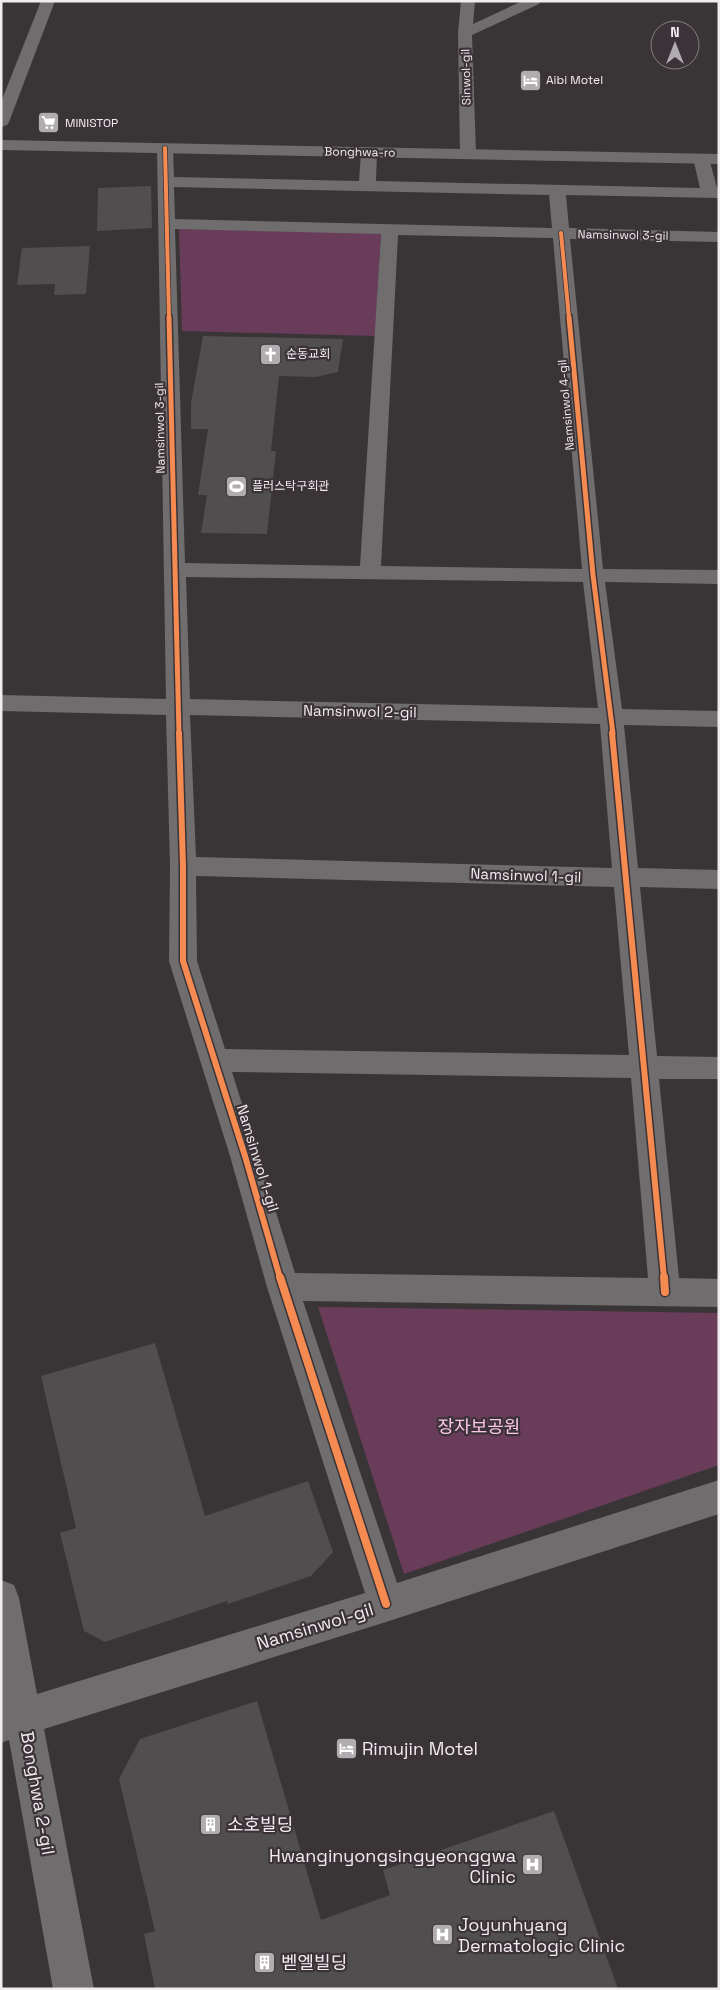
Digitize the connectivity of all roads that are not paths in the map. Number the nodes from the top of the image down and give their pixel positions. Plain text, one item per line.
1 (48, 1) edge
2 (468, 1) edge
3 (534, 1) edge
4 (465, 33) junction
5 (1, 122) edge
6 (1, 145) edge
7 (165, 148) junction
8 (369, 152) junction
9 (468, 154) junction
10 (701, 158) junction
11 (719, 158) edge
12 (166, 182) junction
13 (366, 186) junction
14 (556, 190) junction
15 (714, 193) edge
16 (167, 224) junction
17 (390, 229) junction
18 (561, 233) junction
19 (719, 237) edge
20 (175, 570) junction
21 (370, 572) junction
22 (593, 575) junction
23 (719, 577) edge
24 (1, 703) edge
25 (178, 707) junction
26 (610, 717) junction
27 (719, 719) edge
28 (184, 866) junction
29 (626, 878) junction
30 (719, 880) edge
31 (214, 1060) junction
32 (644, 1066) junction
33 (719, 1068) edge
34 (283, 1287) junction
35 (665, 1292) junction
36 (719, 1293) edge
37 (719, 1497) edge
38 (1, 1598) edge
39 (386, 1604) junction
40 (13, 1721) edge
41 (74, 1989) edge

1 - 5 street
2 - 4 street, Sinwol-gil
3 - 4 street
4 - 9 street, Sinwol-gil
6 - 7 main road, Bonghwa-ro
7 - 8 main road, Bonghwa-ro
7 - 12 street, Namsinwol 3-gil
8 - 9 main road, Bonghwa-ro
8 - 13 street
9 - 10 main road, Bonghwa-ro
10 - 11 main road, Bonghwa-ro
10 - 15 street
12 - 13 street
12 - 16 street, Namsinwol 3-gil
13 - 14 street
14 - 15 street
14 - 18 street, Namsinwol 4-gil
16 - 17 street, Namsinwol 3-gil
16 - 20 street, Namsinwol 3-gil
17 - 18 street, Namsinwol 3-gil
17 - 21 street
18 - 19 street, Namsinwol 3-gil
18 - 22 street, Namsinwol 4-gil
20 - 21 street
20 - 25 street, Namsinwol 3-gil
21 - 22 street
22 - 23 street
22 - 26 street, Namsinwol 4-gil
24 - 25 street, Namsinwol 2-gil
25 - 26 street, Namsinwol 2-gil
25 - 28 street, Namsinwol 1-gil
26 - 27 street, Namsinwol 2-gil
26 - 29 street, Namsinwol 4-gil
28 - 29 street, Namsinwol 1-gil
28 - 31 street, Namsinwol 1-gil
29 - 30 street, Namsinwol 1-gil
29 - 32 street, Namsinwol 4-gil
31 - 32 street
31 - 34 street, Namsinwol 1-gil
32 - 33 street
32 - 35 street, Namsinwol 4-gil
34 - 35 street
34 - 39 street, Namsinwol 1-gil
35 - 36 street
37 - 39 street, Namsinwol-gil
38 - 40 street, Bonghwa 2-gil
39 - 40 street, Namsinwol-gil
40 - 41 street, Bonghwa 2-gil

